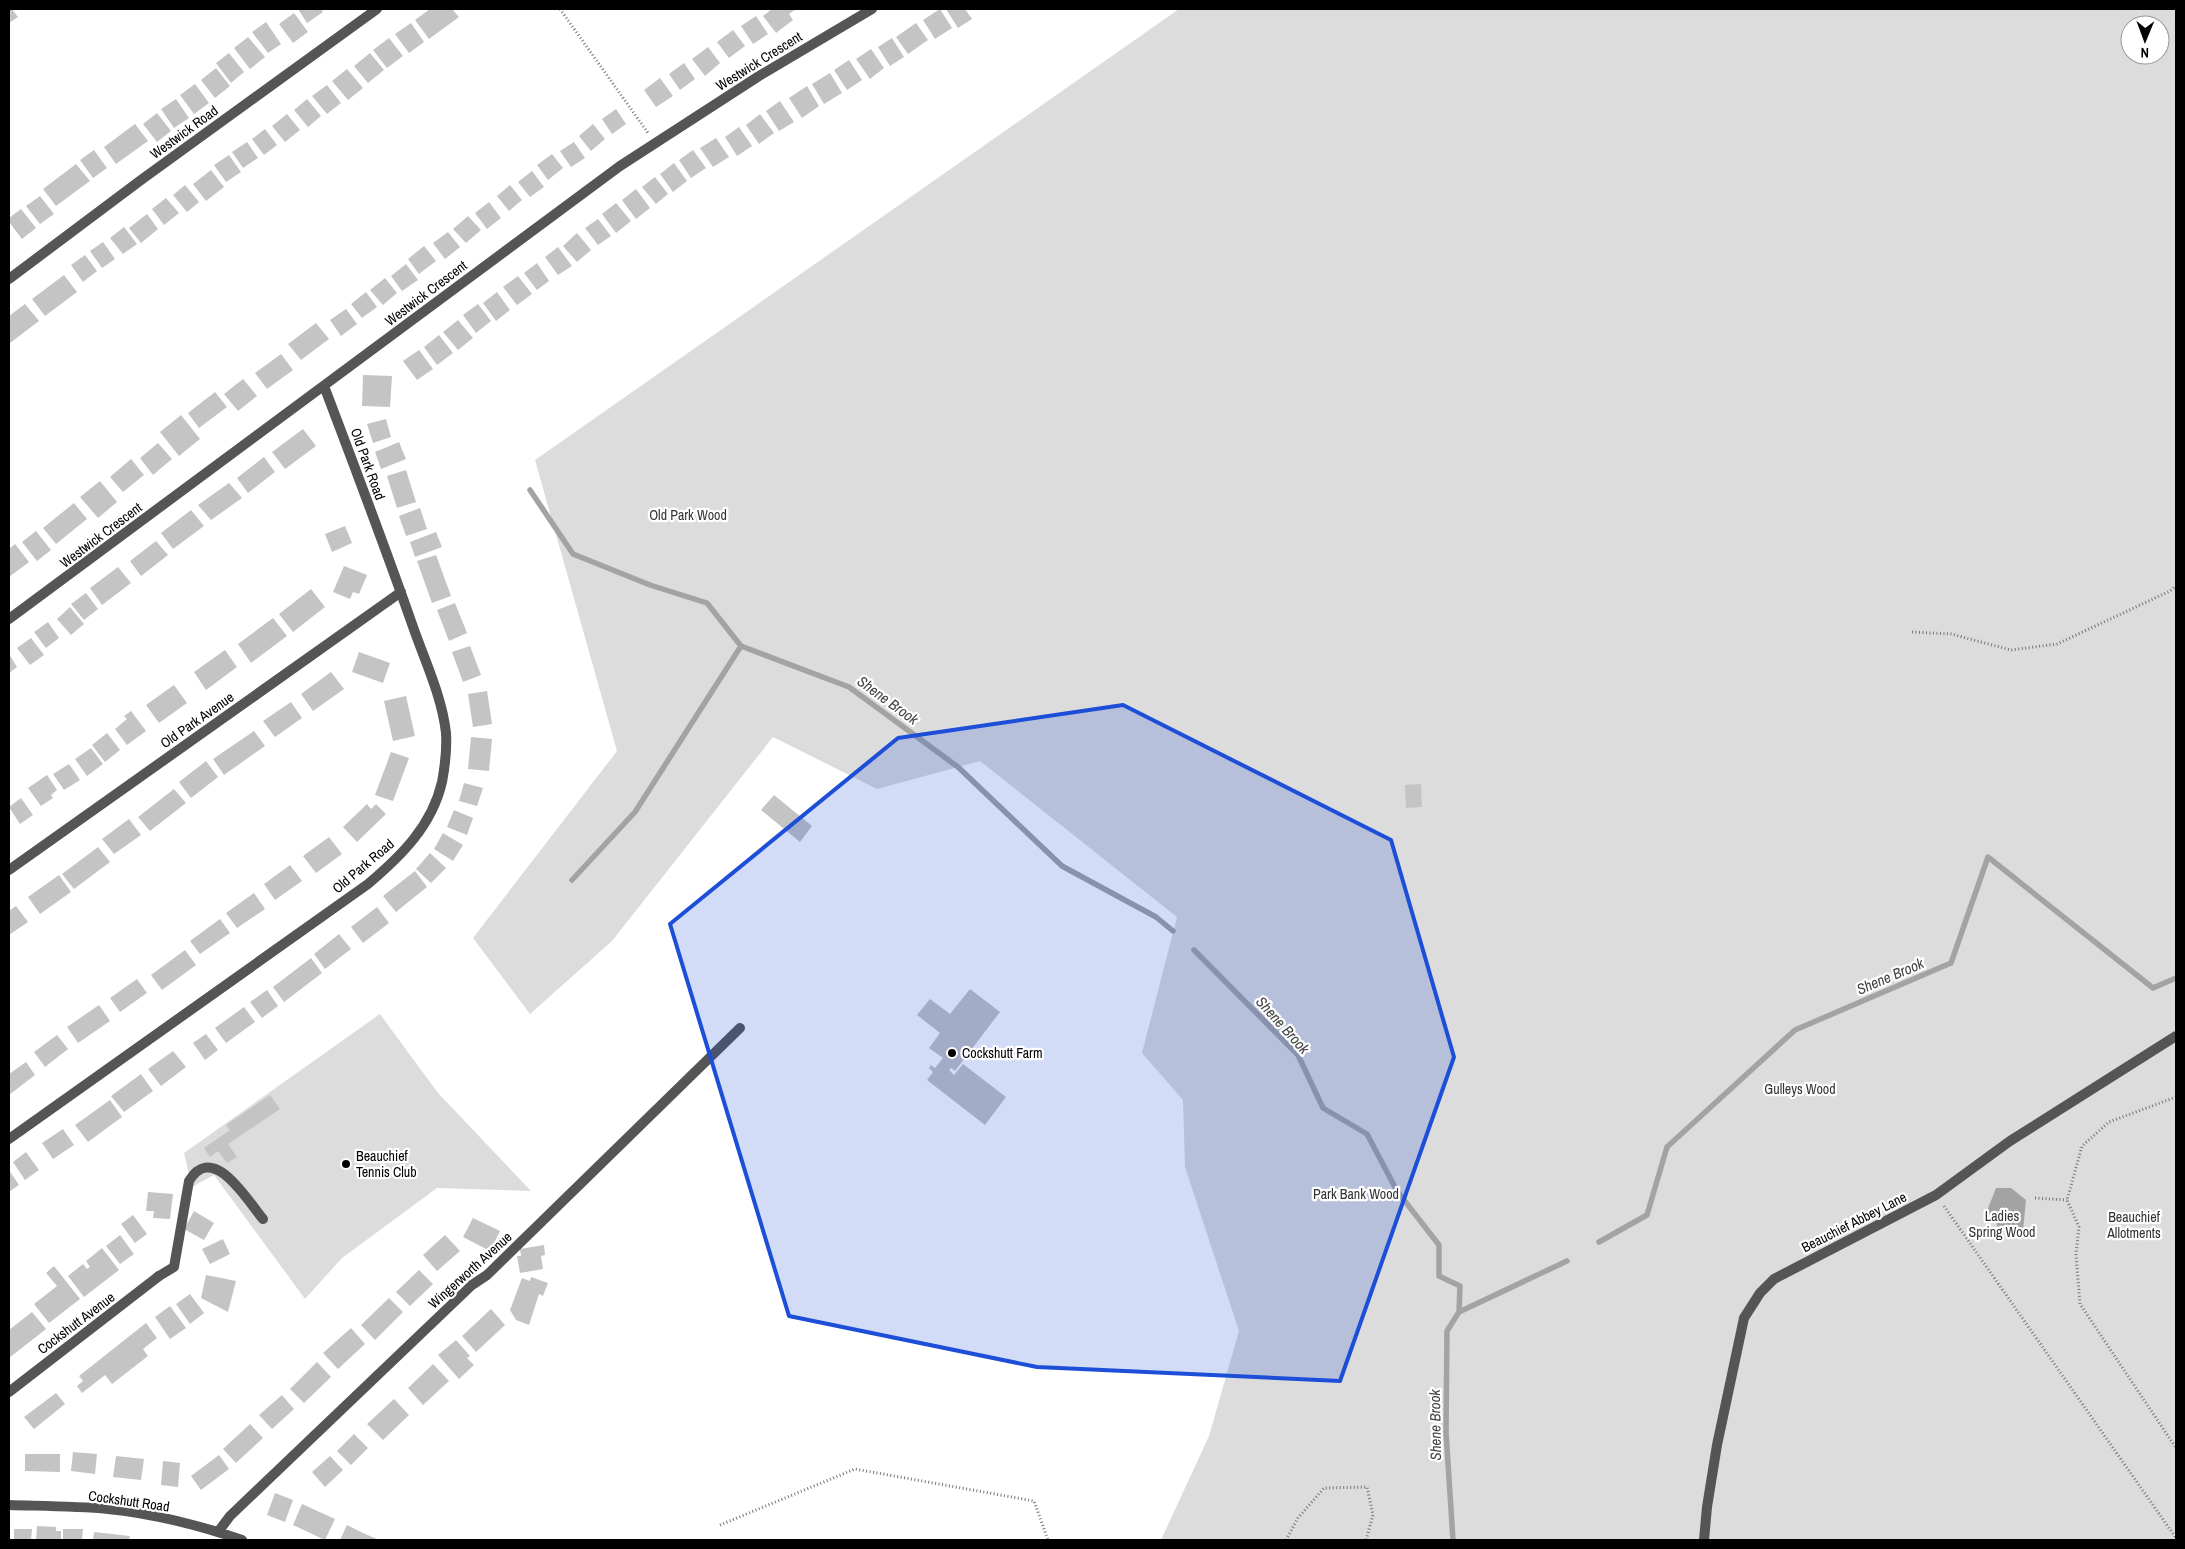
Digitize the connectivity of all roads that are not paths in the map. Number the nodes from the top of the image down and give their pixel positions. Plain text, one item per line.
1 (377, 9) edge
2 (872, 9) edge
3 (9, 279) edge
4 (324, 386) junction
5 (401, 592) junction
6 (9, 620) edge
7 (9, 870) edge
8 (740, 1028) dead end
9 (2176, 1036) edge
10 (9, 1139) edge
11 (263, 1219) dead end
12 (9, 1392) edge
13 (9, 1505) edge
14 (218, 1532) junction
15 (242, 1540) edge
16 (1704, 1540) edge

1 - 3 street, Westwick Road
2 - 4 street, Westwick Crescent
4 - 5 street, Old Park Road
4 - 6 street, Westwick Crescent
5 - 7 street, Old Park Avenue
5 - 10 street, Old Park Road
8 - 14 street, Wingerworth Avenue
9 - 16 street, Beauchief Abbey Lane
11 - 12 street, Cockshutt Avenue
13 - 14 street, Cockshutt Road
14 - 15 street, Cockshutt Road

